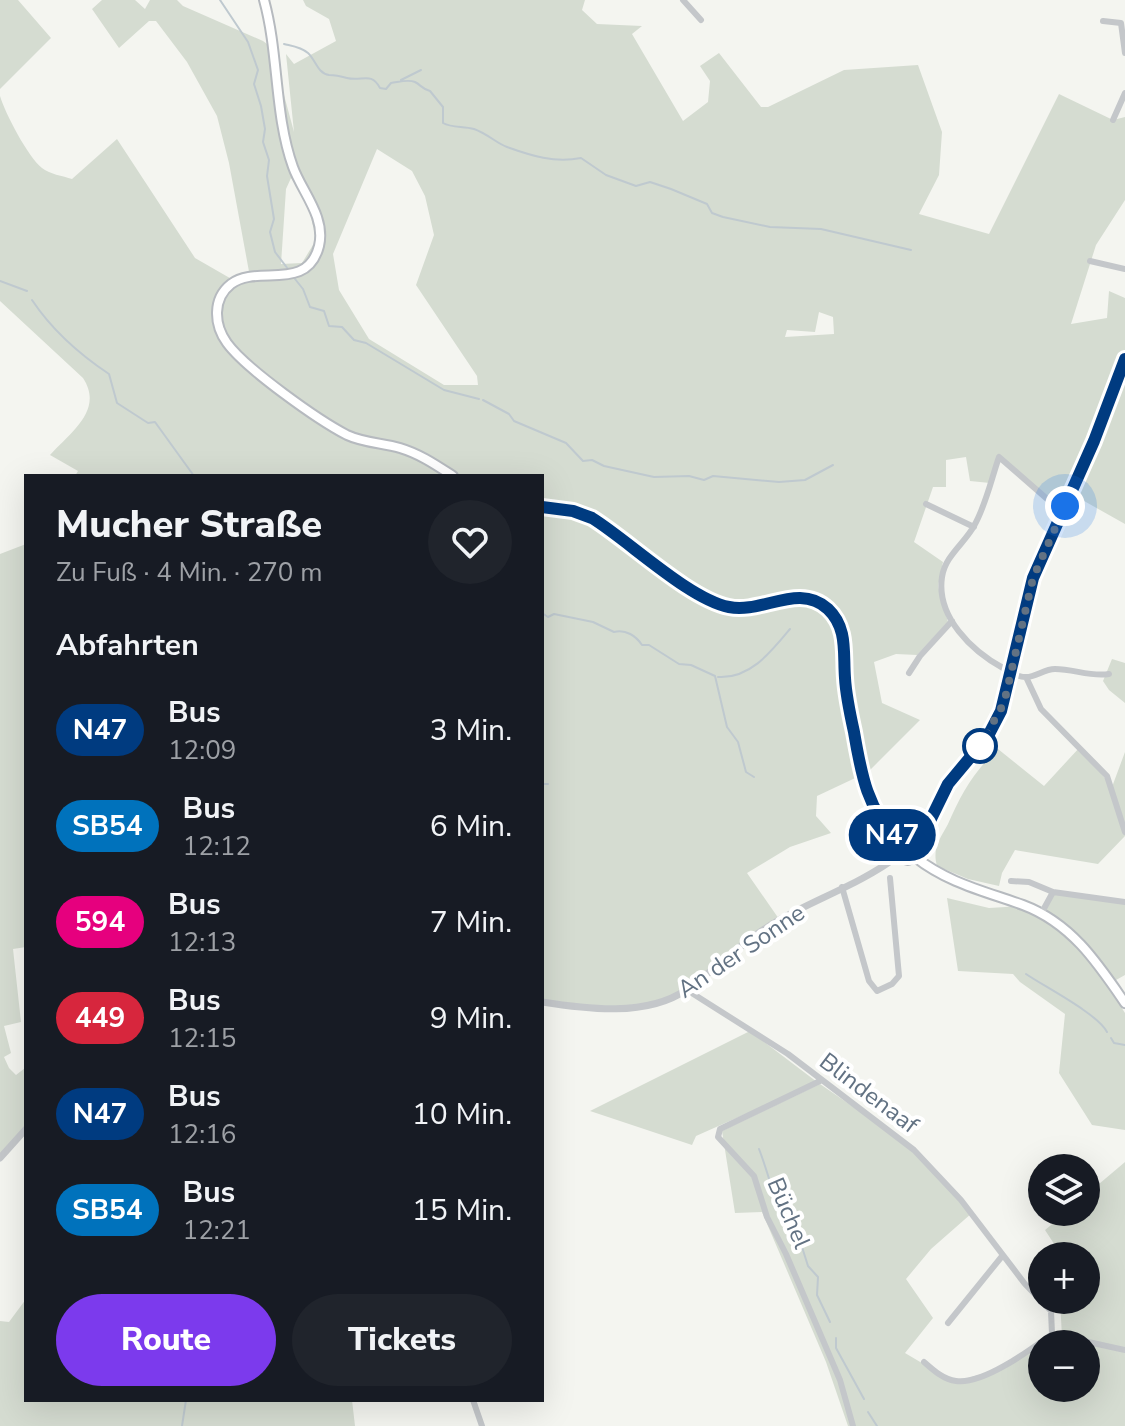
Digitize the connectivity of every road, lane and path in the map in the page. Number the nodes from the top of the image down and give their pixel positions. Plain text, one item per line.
1 (264, 0) edge
2 (683, 0) edge
3 (701, 20) dead end
4 (1103, 21) dead end
5 (1125, 53) edge
6 (1125, 93) edge
7 (1113, 120) dead end
8 (1090, 261) dead end
9 (1125, 269) edge
10 (1125, 359) edge
11 (450, 474) edge
12 (926, 504) dead end
13 (544, 507) edge
14 (1062, 512) junction
15 (974, 527) junction
16 (952, 621) junction
17 (909, 673) dead end
18 (1012, 673) junction
19 (1109, 674) dead end
20 (1026, 677) junction
21 (1125, 832) edge
22 (914, 841) junction
23 (899, 842) junction
24 (898, 856) junction
25 (915, 857) junction
26 (890, 878) dead end
27 (1011, 881) dead end
28 (842, 887) junction
29 (1053, 892) junction
30 (1125, 902) edge
31 (1041, 914) junction
32 (687, 990) junction
33 (544, 1002) edge
34 (1125, 1003) edge
35 (820, 1081) junction
36 (24, 1131) edge
37 (0, 1158) edge
38 (1003, 1255) junction
39 (948, 1323) dead end
40 (1052, 1330) edge
41 (1100, 1345) edge
42 (1028, 1350) edge
43 (1125, 1350) edge
44 (924, 1362) dead end
45 (474, 1402) edge
46 (482, 1426) edge
47 (853, 1426) edge

1 - 11 main road
2 - 3 street
4 - 5 street
6 - 7 street
8 - 9 street
10 - 14 main road
12 - 15 street
13 - 23 main road
14 - 15 street
14 - 18 main road
15 - 16 street
16 - 17 street
16 - 18 street
18 - 20 street
18 - 22 main road
19 - 20 street
20 - 21 street
22 - 23 main road
22 - 25 main road
23 - 24 main road
24 - 25 main road
24 - 28 street, An der Sonne
25 - 31 main road
26 - 28 street
27 - 29 street
28 - 32 street, An der Sonne
29 - 30 street
29 - 31 street
31 - 34 main road
32 - 33 street, An der Sonne
32 - 35 street, Blindenaaf
35 - 38 street, Blindenaaf
35 - 47 street, Büchel
36 - 37 street
38 - 39 street
38 - 40 street, Blindenaaf
41 - 43 street
42 - 44 street
45 - 46 street

